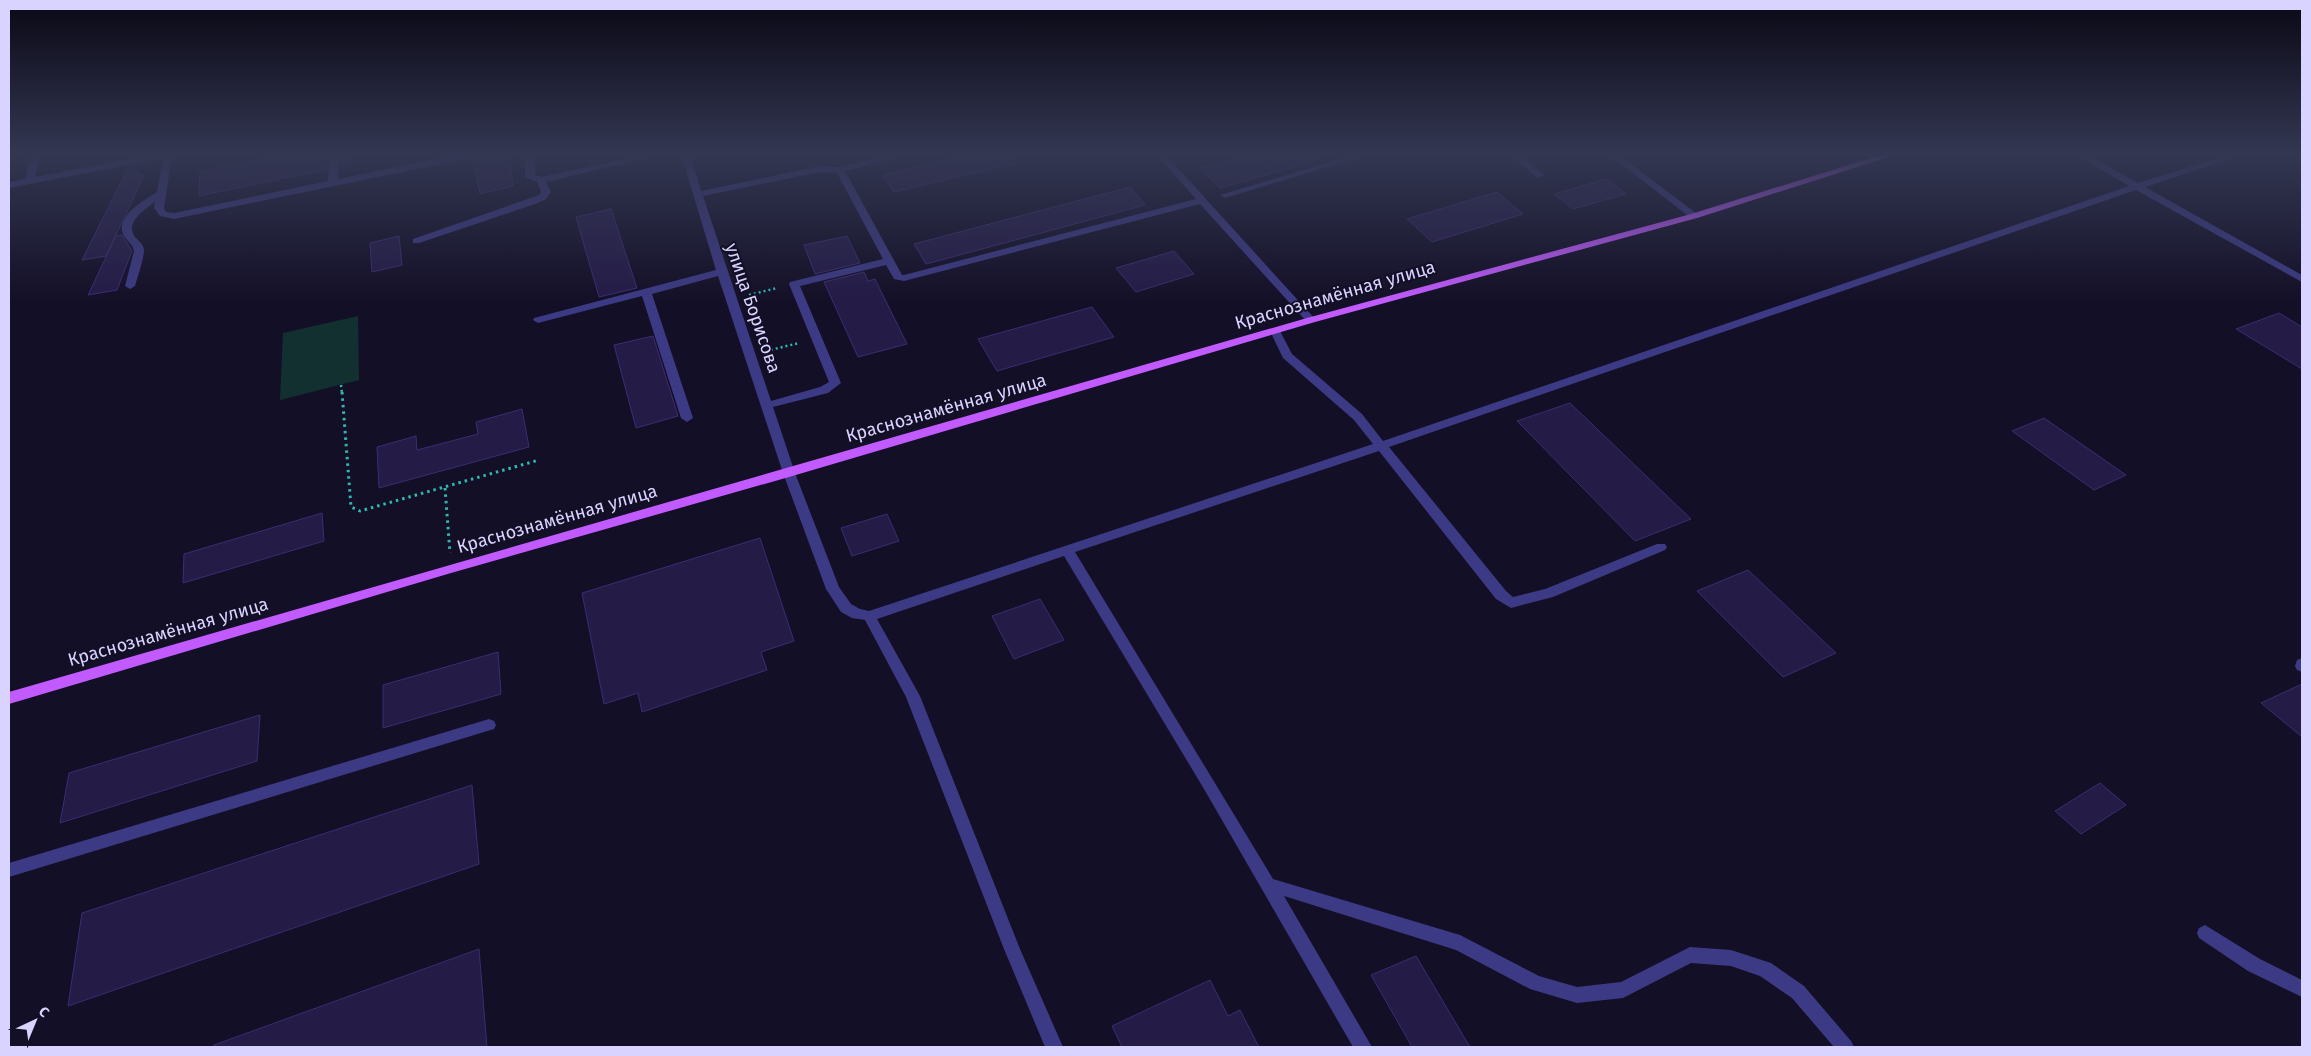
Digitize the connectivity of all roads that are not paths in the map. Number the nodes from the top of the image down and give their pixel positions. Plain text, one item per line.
1 (146, 203) edge
2 (161, 203) edge
3 (237, 203) edge
4 (528, 203) edge
5 (701, 203) edge
6 (858, 203) edge
7 (1188, 203) edge
8 (1203, 203) edge
9 (1677, 203) edge
10 (1735, 203) edge
11 (2088, 203) edge
12 (2165, 203) edge
13 (1694, 216) junction
14 (416, 241) dead end
15 (889, 261) junction
16 (722, 272) junction
17 (2302, 279) edge
18 (130, 286) dead end
19 (646, 292) junction
20 (538, 320) dead end
21 (1311, 320) junction
22 (1275, 331) junction
23 (768, 405) junction
24 (687, 418) dead end
25 (1380, 446) junction
26 (789, 473) junction
27 (1661, 547) dead end
28 (1068, 551) junction
29 (869, 616) junction
30 (9, 698) edge
31 (489, 724) dead end
32 (9, 870) edge
33 (1267, 884) junction
34 (2205, 933) dead end
35 (2302, 990) edge
36 (1054, 1047) edge
37 (1363, 1047) edge
38 (1845, 1047) edge

1 - 18 street
2 - 3 street
4 - 14 street
5 - 16 street, улица Борисова
6 - 15 street
7 - 15 street
8 - 21 street
9 - 13 street
10 - 13 main road, Краснознамённая улица
11 - 25 street
12 - 17 street
13 - 21 main road, Краснознамённая улица
15 - 23 street
16 - 19 street
16 - 23 street, улица Борисова
19 - 20 street
19 - 24 street
21 - 22 main road, Краснознамённая улица
22 - 25 street
22 - 26 main road, Краснознамённая улица
23 - 26 street, улица Борисова
25 - 27 street
25 - 28 street
26 - 29 street, улица Борисова
26 - 30 main road, Краснознамённая улица
28 - 29 street
28 - 33 street
29 - 36 street
31 - 32 street
33 - 37 street
33 - 38 street
34 - 35 street

